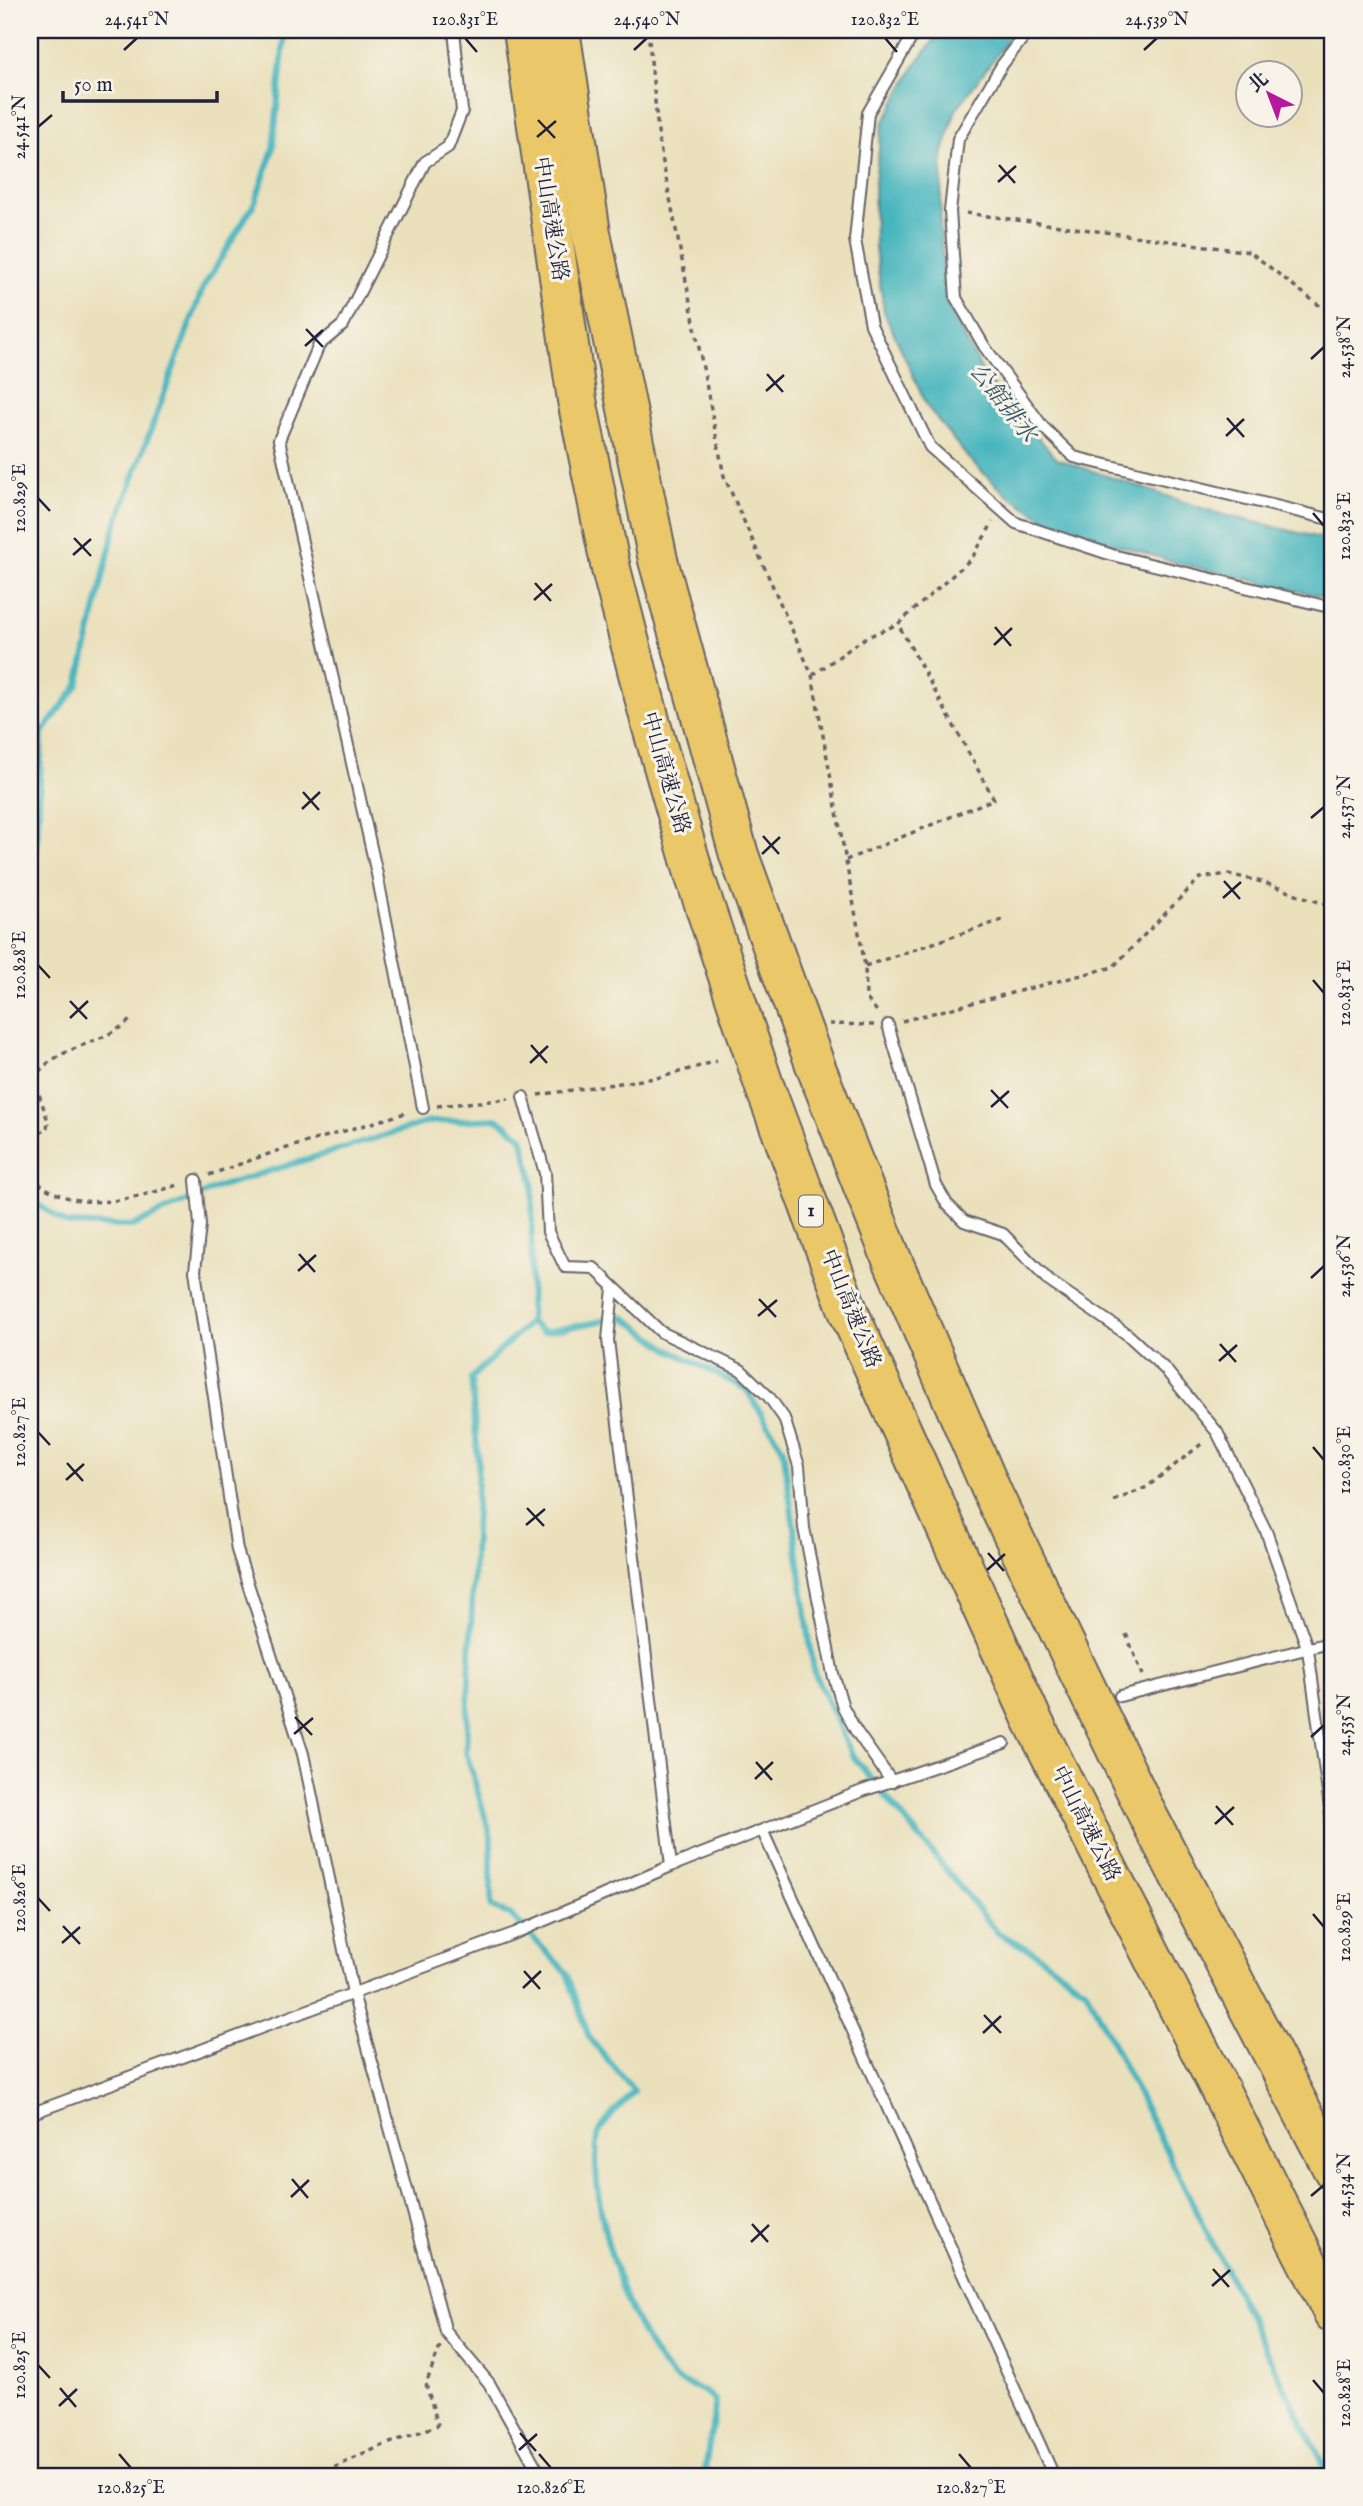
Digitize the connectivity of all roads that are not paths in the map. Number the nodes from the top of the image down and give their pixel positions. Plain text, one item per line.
1 (454, 30) edge
2 (523, 30) edge
3 (560, 30) edge
4 (916, 30) edge
5 (1029, 30) edge
6 (1333, 520) edge
7 (1333, 608) edge
8 (888, 1025) road end
9 (523, 1097) road end
10 (423, 1108) road end
11 (197, 1180) road end
12 (613, 1288) junction
13 (1333, 1642) edge
14 (1308, 1650) junction
15 (1120, 1696) dead end
16 (1004, 1743) dead end
17 (892, 1782) junction
18 (1333, 1829) edge
19 (762, 1832) junction
20 (671, 1866) junction
21 (353, 1993) junction
22 (30, 2114) edge
23 (1333, 2170) edge
24 (1333, 2313) edge
25 (541, 2476) edge
26 (1054, 2476) edge

1 - 10 lane
2 - 24 highway, 中山高速公路 / 1
3 - 23 highway, 中山高速公路
4 - 7 lane
5 - 6 lane
8 - 14 lane
9 - 12 lane
11 - 21 lane
12 - 17 lane
12 - 20 lane
13 - 14 lane
14 - 15 lane
14 - 18 lane
16 - 17 lane
17 - 19 lane
19 - 20 lane
19 - 26 lane
20 - 21 lane
21 - 22 lane
21 - 25 lane

